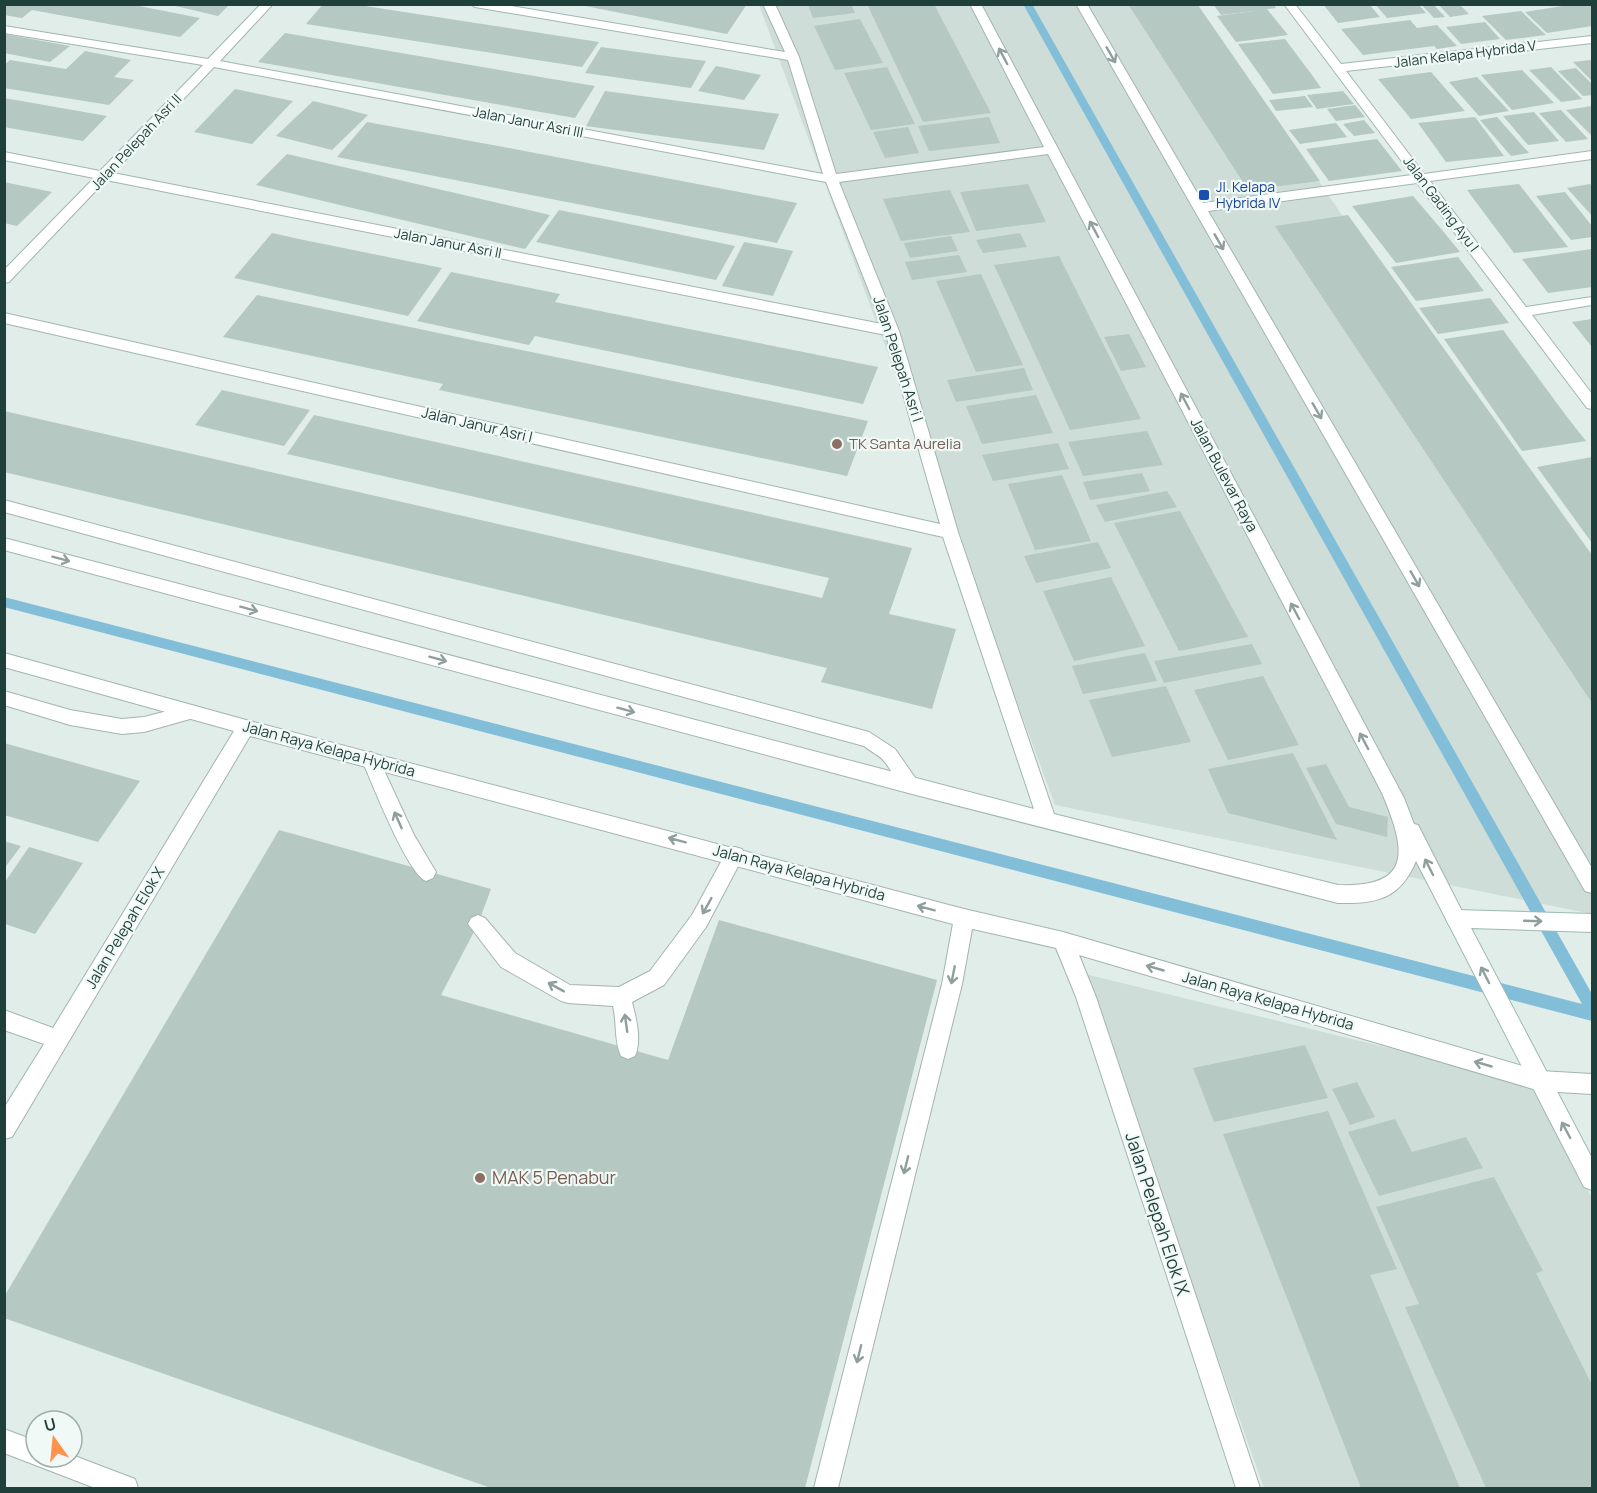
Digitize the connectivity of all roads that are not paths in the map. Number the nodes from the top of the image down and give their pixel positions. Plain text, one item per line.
1 (268, 4) edge
2 (475, 4) edge
3 (769, 4) edge
4 (975, 4) edge
5 (1081, 4) edge
6 (1289, 4) edge
7 (4, 29) edge
8 (1593, 39) edge
9 (793, 57) junction
10 (211, 63) junction
11 (1338, 68) junction
12 (1053, 150) junction
13 (1593, 155) edge
14 (4, 156) edge
15 (106, 175) junction
16 (1421, 178) junction
17 (831, 179) junction
18 (1199, 208) junction
19 (4, 279) edge
20 (1593, 301) edge
21 (1522, 312) junction
22 (4, 318) edge
23 (891, 331) junction
24 (1593, 404) edge
25 (4, 506) edge
26 (950, 532) junction
27 (4, 544) edge
28 (4, 660) edge
29 (4, 698) edge
30 (191, 712) junction
31 (246, 727) junction
32 (371, 760) junction
33 (912, 786) junction
34 (1391, 793) junction
35 (1047, 821) junction
36 (735, 855) junction
37 (426, 872) dead end
38 (1593, 885) edge
39 (964, 918) junction
40 (1456, 919) junction
41 (1590, 923) edge
42 (478, 924) dead end
43 (1064, 941) junction
44 (621, 997) junction
45 (4, 1020) edge
46 (57, 1039) junction
47 (628, 1049) dead end
48 (1540, 1081) junction
49 (1583, 1084) edge
50 (4, 1129) edge
51 (1593, 1179) edge
52 (4, 1441) edge
53 (24, 1448) edge
54 (76, 1469) edge
55 (126, 1488) edge
56 (826, 1488) edge
57 (1248, 1488) edge

1 - 10 street, Jalan Pelepah Asri II
2 - 9 street
3 - 9 street, Jalan Pelepah Asri I
12 -> 4 street, Jalan Bulevar Raya
5 -> 18 street
6 - 11 street, Jalan Gading Ayu I
7 - 10 street, Jalan Janur Asri III
8 - 11 street, Jalan Kelapa Hybrida V
9 - 17 street, Jalan Pelepah Asri I
10 - 15 street, Jalan Pelepah Asri II
10 - 17 street, Jalan Janur Asri III
11 - 16 street, Jalan Gading Ayu I
12 - 17 street, Jalan Janur Asri III
34 -> 12 street, Jalan Bulevar Raya
13 - 16 street
14 - 15 street, Jalan Janur Asri II
15 - 19 street, Jalan Pelepah Asri II
15 - 23 street, Jalan Janur Asri II
16 - 18 street
16 - 21 street, Jalan Gading Ayu I
17 - 23 street, Jalan Pelepah Asri I
18 -> 38 street
20 - 21 street
21 - 24 street, Jalan Gading Ayu I
22 - 26 street, Jalan Janur Asri I
23 - 26 street, Jalan Pelepah Asri I
25 - 33 street
26 - 35 street, Jalan Pelepah Asri I
27 -> 33 street
28 - 30 street, Jalan Raya Kelapa Hybrida
29 - 30 street
30 - 31 street, Jalan Raya Kelapa Hybrida
31 - 32 street, Jalan Raya Kelapa Hybrida
31 - 46 street, Jalan Pelepah Elok X
36 -> 32 street, Jalan Raya Kelapa Hybrida
37 -> 32 street
33 - 35 street
34 - 35 street
40 -> 34 street, Jalan Bulevar Raya
39 -> 36 street, Jalan Raya Kelapa Hybrida
36 -> 44 street
39 - 43 street, Jalan Raya Kelapa Hybrida
39 -> 56 street
40 -> 41 street
48 -> 40 street, Jalan Bulevar Raya
44 -> 42 street
48 -> 43 street, Jalan Raya Kelapa Hybrida
43 - 57 street, Jalan Pelepah Elok IX
47 -> 44 street
45 - 46 street
46 - 50 street, Jalan Pelepah Elok X
48 - 49 street, Jalan Raya Kelapa Hybrida
51 -> 48 street, Jalan Bulevar Raya
52 - 53 street
54 - 55 street

